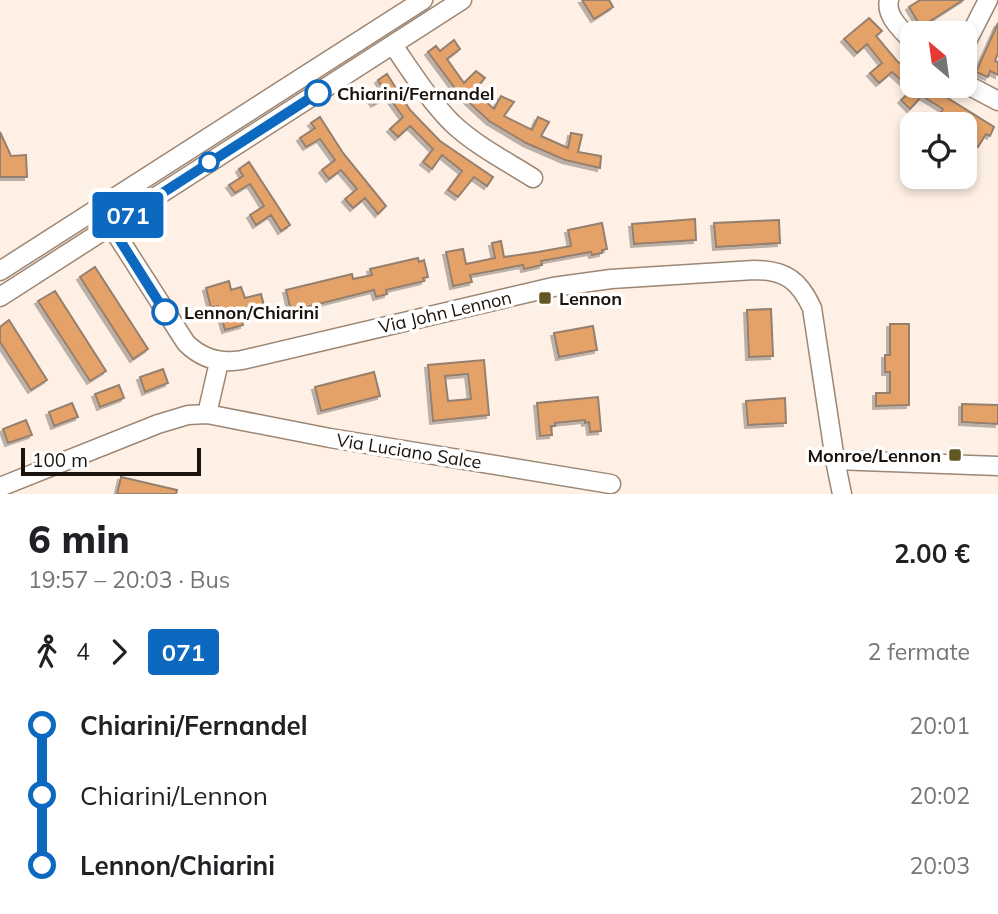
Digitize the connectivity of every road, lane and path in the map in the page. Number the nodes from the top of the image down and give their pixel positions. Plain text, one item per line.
1 (423, 0) edge
2 (462, 0) edge
3 (889, 0) edge
4 (988, 0) edge
5 (977, 22) edge
6 (900, 26) edge
7 (393, 44) junction
8 (977, 90) edge
9 (998, 101) edge
10 (533, 178) dead end
11 (111, 226) junction
12 (0, 271) edge
13 (0, 297) edge
14 (219, 362) junction
15 (208, 414) junction
16 (835, 460) junction
17 (998, 466) edge
18 (611, 484) dead end
19 (0, 487) edge
20 (842, 494) edge

1 - 12 street
2 - 7 street
3 - 6 street
4 - 5 street
7 - 10 street
7 - 11 street
8 - 9 street
11 - 13 street
11 - 14 street
14 - 15 street
14 - 16 street, Via John Lennon
15 - 18 street, Via Luciano Salce
15 - 19 street, Via Luciano Salce
16 - 17 street
16 - 20 street, Via John Lennon

